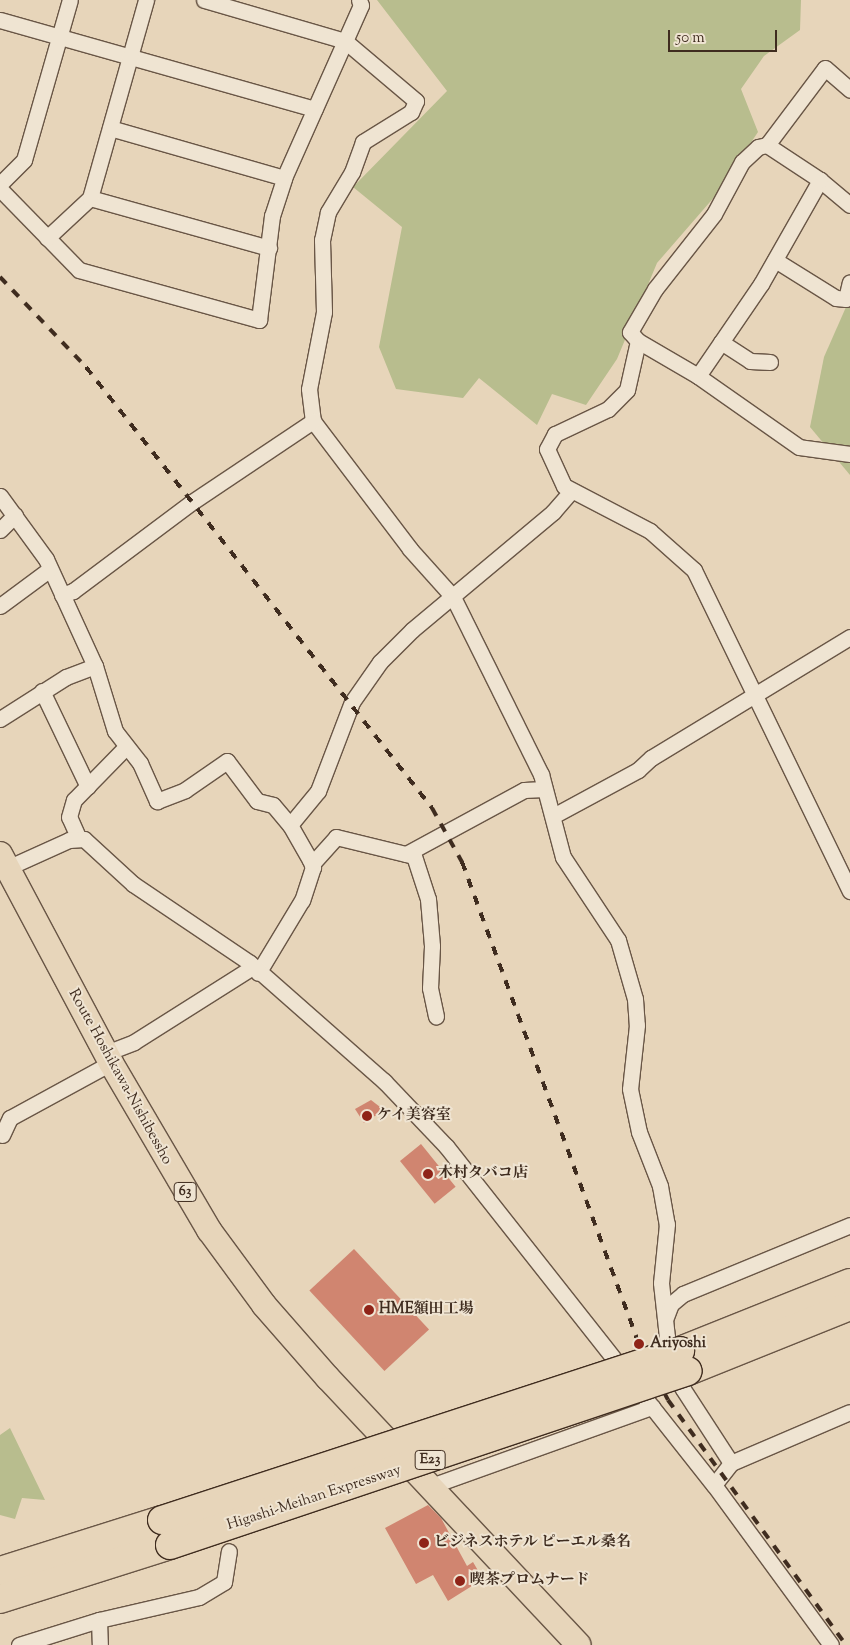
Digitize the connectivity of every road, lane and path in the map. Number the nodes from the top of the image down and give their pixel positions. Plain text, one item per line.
1 (70, 0) edge
2 (146, 0) edge
3 (204, 0) edge
4 (358, 0) edge
5 (0, 20) edge
6 (60, 36) junction
7 (345, 41) junction
8 (130, 56) junction
9 (850, 90) edge
10 (315, 109) junction
11 (110, 128) junction
12 (767, 144) junction
13 (284, 178) junction
14 (820, 180) junction
15 (0, 184) edge
16 (0, 189) edge
17 (90, 198) junction
18 (850, 205) edge
19 (48, 238) junction
20 (269, 248) junction
21 (775, 260) junction
22 (850, 282) edge
23 (638, 341) junction
24 (721, 342) junction
25 (770, 362) dead end
26 (698, 376) junction
27 (313, 421) junction
28 (850, 454) edge
29 (571, 491) junction
30 (0, 496) edge
31 (15, 515) junction
32 (0, 530) edge
33 (50, 569) junction
34 (62, 595) junction
35 (453, 597) junction
36 (0, 606) edge
37 (850, 637) edge
38 (95, 666) junction
39 (42, 691) junction
40 (754, 693) junction
41 (0, 719) edge
42 (125, 748) junction
43 (88, 787) junction
44 (544, 788) junction
45 (552, 816) junction
46 (290, 825) junction
47 (79, 839) junction
48 (406, 854) junction
49 (312, 864) junction
50 (5, 871) edge
51 (850, 891) edge
52 (255, 971) junction
53 (436, 1016) dead end
54 (109, 1058) junction
55 (2, 1135) dead end
56 (850, 1225) edge
57 (850, 1283) edge
58 (850, 1306) edge
59 (666, 1317) junction
60 (684, 1361) junction
61 (652, 1407) junction
62 (850, 1412) edge
63 (731, 1464) junction
64 (714, 1485) junction
65 (431, 1486) junction
66 (166, 1533) junction
67 (229, 1551) dead end
68 (0, 1571) edge
69 (0, 1599) edge
70 (99, 1620) junction
71 (571, 1642) edge
72 (19, 1645) edge
73 (100, 1645) edge
74 (831, 1645) edge

1 - 6 street
2 - 8 street
3 - 7 street
4 - 7 street
5 - 6 street
6 - 8 street
6 - 15 street
7 - 10 street
7 - 27 street
8 - 10 street
8 - 11 street
9 - 12 street
10 - 13 street
11 - 13 street
11 - 17 street
12 - 14 street
12 - 23 street
13 - 20 street
14 - 18 street
14 - 21 street
16 - 19 street
17 - 19 street
17 - 20 street
19 - 20 street
21 - 22 street
21 - 24 street
23 - 26 street
23 - 29 street
24 - 25 street
24 - 26 street
26 - 28 street
27 - 34 street
27 - 35 street
29 - 35 street
29 - 40 street
30 - 31 street
31 - 32 street
31 - 33 street
33 - 34 street
33 - 36 street
34 - 38 street
35 - 44 street
35 - 46 street
37 - 40 street
38 - 39 street
38 - 42 street
39 - 41 street
39 - 43 street
40 - 45 street
40 - 51 street
42 - 43 street
42 - 46 street
43 - 47 street
44 - 45 street
44 - 48 street
45 - 59 street
46 - 49 street
47 - 50 street
47 - 52 street
48 - 49 street
48 - 53 street
49 - 52 street
50 - 54 main road, Route Hoshikawa-Nishibessho / 63
52 - 54 street
52 - 61 street
54 - 55 street
54 - 65 main road, Route Hoshikawa-Nishibessho / 63
56 - 59 street
57 - 60 highway, Higashi-Meihan Expressway / E23
58 - 60 highway, Higashi-Meihan Expressway / E23
59 - 63 street
60 - 66 highway, Higashi-Meihan Expressway / E23, bridge
61 - 64 street
61 - 65 street
62 - 63 street
63 - 64 street
64 - 74 street
65 - 71 main road, Route Hoshikawa-Nishibessho / 63
66 - 68 highway, Higashi-Meihan Expressway / E23
66 - 69 highway, Higashi-Meihan Expressway / E23
67 - 70 street
70 - 72 street
70 - 73 street

